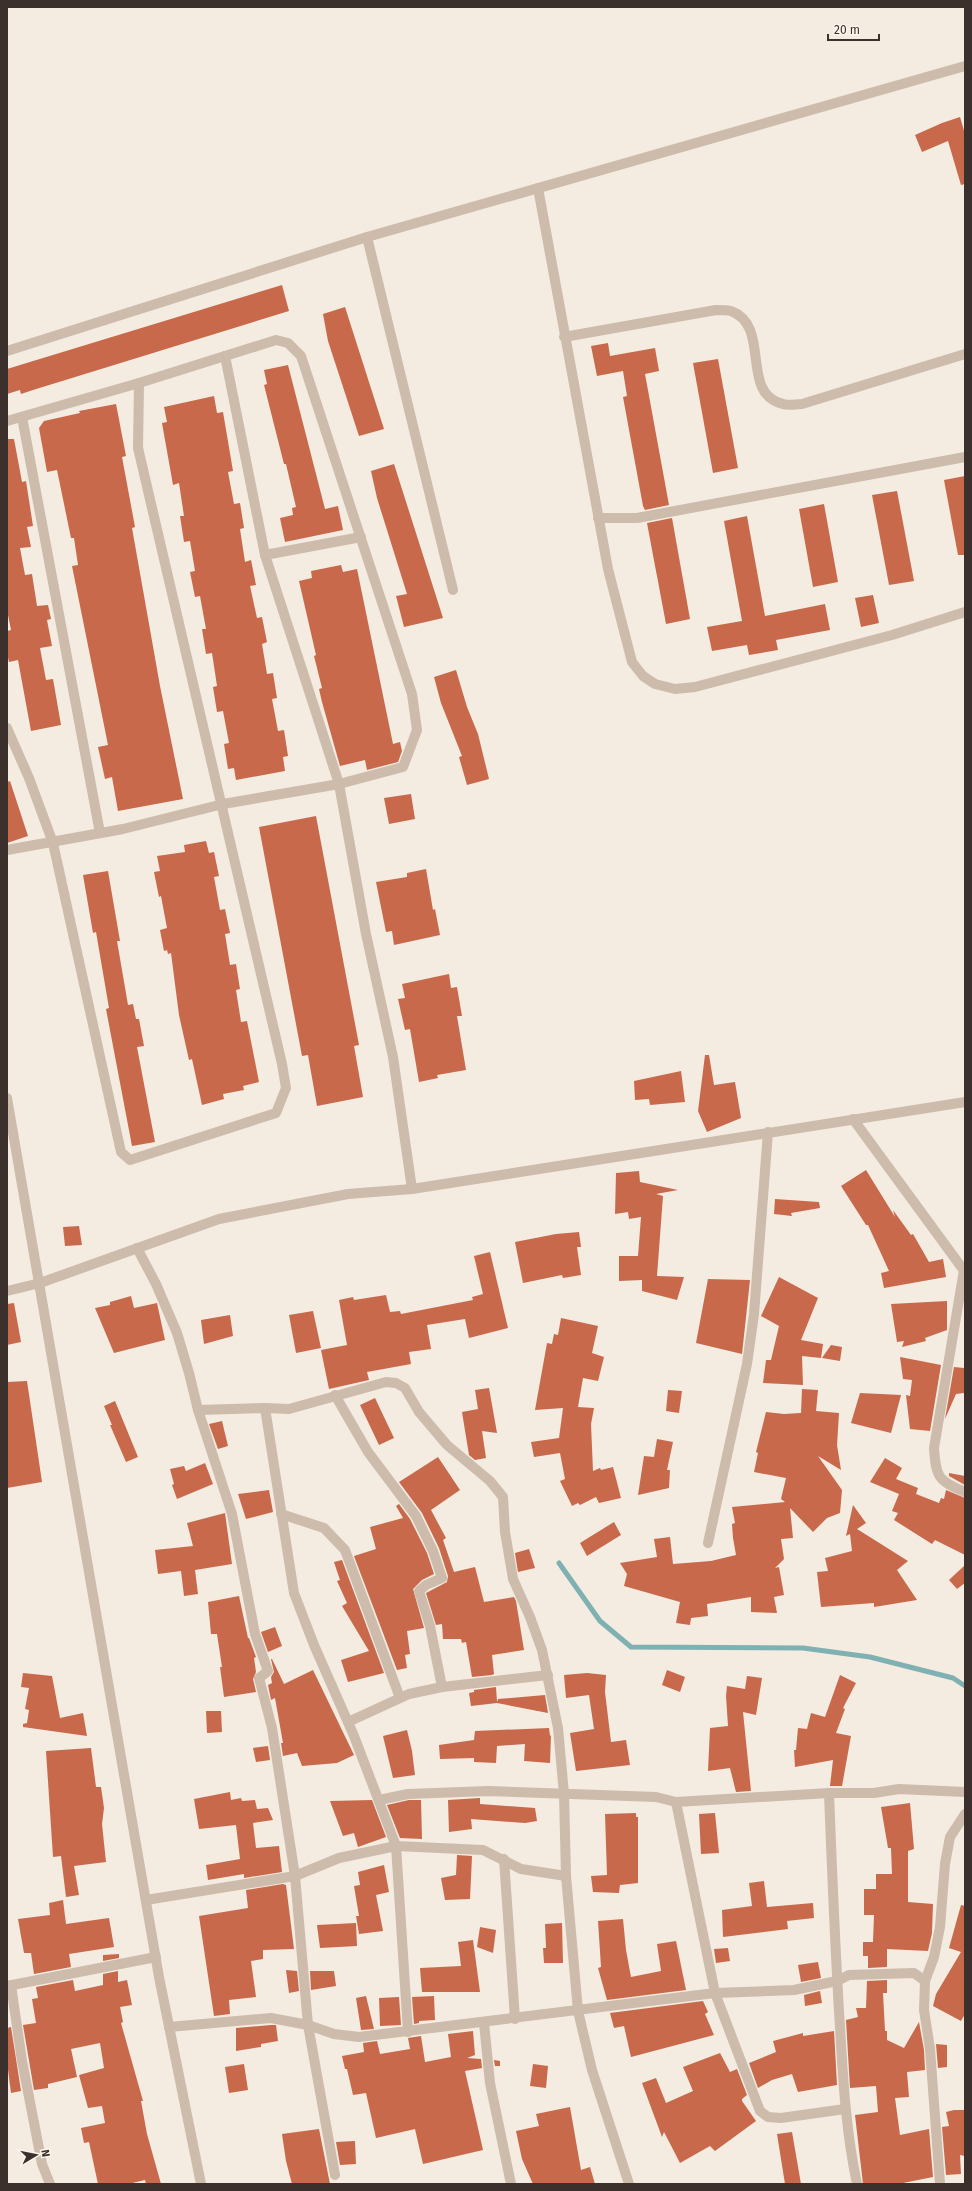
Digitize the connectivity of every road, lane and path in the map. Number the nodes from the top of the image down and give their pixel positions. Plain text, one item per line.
1 (965, 66) edge
2 (538, 188) junction
3 (367, 237) junction
4 (564, 337) junction
5 (7, 350) edge
6 (965, 354) edge
7 (226, 356) junction
8 (139, 383) junction
9 (22, 417) junction
10 (7, 421) edge
11 (965, 457) edge
12 (598, 518) junction
13 (361, 537) junction
14 (265, 556) junction
15 (453, 590) dead end
16 (965, 612) edge
17 (7, 728) edge
18 (339, 784) junction
19 (222, 804) junction
20 (100, 833) junction
21 (53, 843) junction
22 (7, 850) edge
23 (7, 1098) edge
24 (965, 1102) edge
25 (854, 1119) junction
26 (768, 1132) junction
27 (10, 1133) edge
28 (412, 1189) junction
29 (137, 1248) junction
30 (964, 1271) edge
31 (40, 1283) junction
32 (7, 1291) edge
33 (335, 1395) junction
34 (265, 1408) junction
35 (198, 1410) junction
36 (965, 1492) edge
37 (281, 1514) junction
38 (708, 1543) dead end
39 (548, 1675) junction
40 (442, 1688) junction
41 (400, 1698) junction
42 (348, 1722) junction
43 (965, 1792) edge
44 (829, 1793) junction
45 (564, 1794) junction
46 (379, 1800) junction
47 (676, 1802) junction
48 (965, 1814) edge
49 (396, 1846) junction
50 (504, 1859) junction
51 (295, 1876) junction
52 (566, 1876) junction
53 (146, 1900) junction
54 (156, 1957) junction
55 (837, 1981) junction
56 (925, 1981) junction
57 (9, 1985) edge
58 (715, 1993) junction
59 (578, 2011) junction
60 (515, 2019) junction
61 (484, 2023) junction
62 (308, 2025) junction
63 (169, 2027) junction
64 (408, 2032) junction
65 (845, 2110) junction
66 (335, 2175) dead end
67 (50, 2184) edge
68 (201, 2184) edge
69 (511, 2184) edge
70 (629, 2184) edge
71 (857, 2184) edge
72 (940, 2184) edge

1 - 2 street
2 - 3 street
2 - 4 street
3 - 5 street
3 - 15 street
4 - 6 street
4 - 12 street
7 - 8 street
7 - 13 street
7 - 14 street
8 - 9 street
8 - 19 street
9 - 10 street
9 - 20 street
11 - 12 street
12 - 16 street
13 - 14 street
13 - 18 street
14 - 18 street
17 - 21 street
18 - 19 street
18 - 28 street
19 - 20 street
19 - 21 street
20 - 21 street
21 - 22 street
23 - 27 street
24 - 25 street
25 - 26 street
25 - 30 street
26 - 28 street
26 - 38 street
27 - 31 street
28 - 29 street
29 - 31 street
29 - 35 street
30 - 36 street
31 - 32 street
31 - 53 street
33 - 34 street
33 - 39 street
33 - 40 street
34 - 35 street
34 - 37 street
35 - 51 street
37 - 41 street
37 - 42 street
39 - 40 street
39 - 45 street
40 - 41 street
41 - 42 street
42 - 46 street
43 - 44 street
44 - 47 street
44 - 55 street
45 - 46 street
45 - 47 street
45 - 52 street
46 - 49 street
47 - 58 street
48 - 56 street
49 - 50 street
49 - 51 street
49 - 64 street
50 - 52 street
50 - 60 street
51 - 53 street
51 - 62 street
52 - 59 street
53 - 54 street
54 - 57 street
54 - 63 street
55 - 56 street
55 - 58 street
55 - 65 street
56 - 72 street
57 - 67 street
58 - 59 street
58 - 65 street
59 - 60 street
59 - 70 street
60 - 61 street
61 - 64 street
61 - 69 street
62 - 63 street
62 - 64 street
62 - 66 street
63 - 68 street
65 - 71 street

